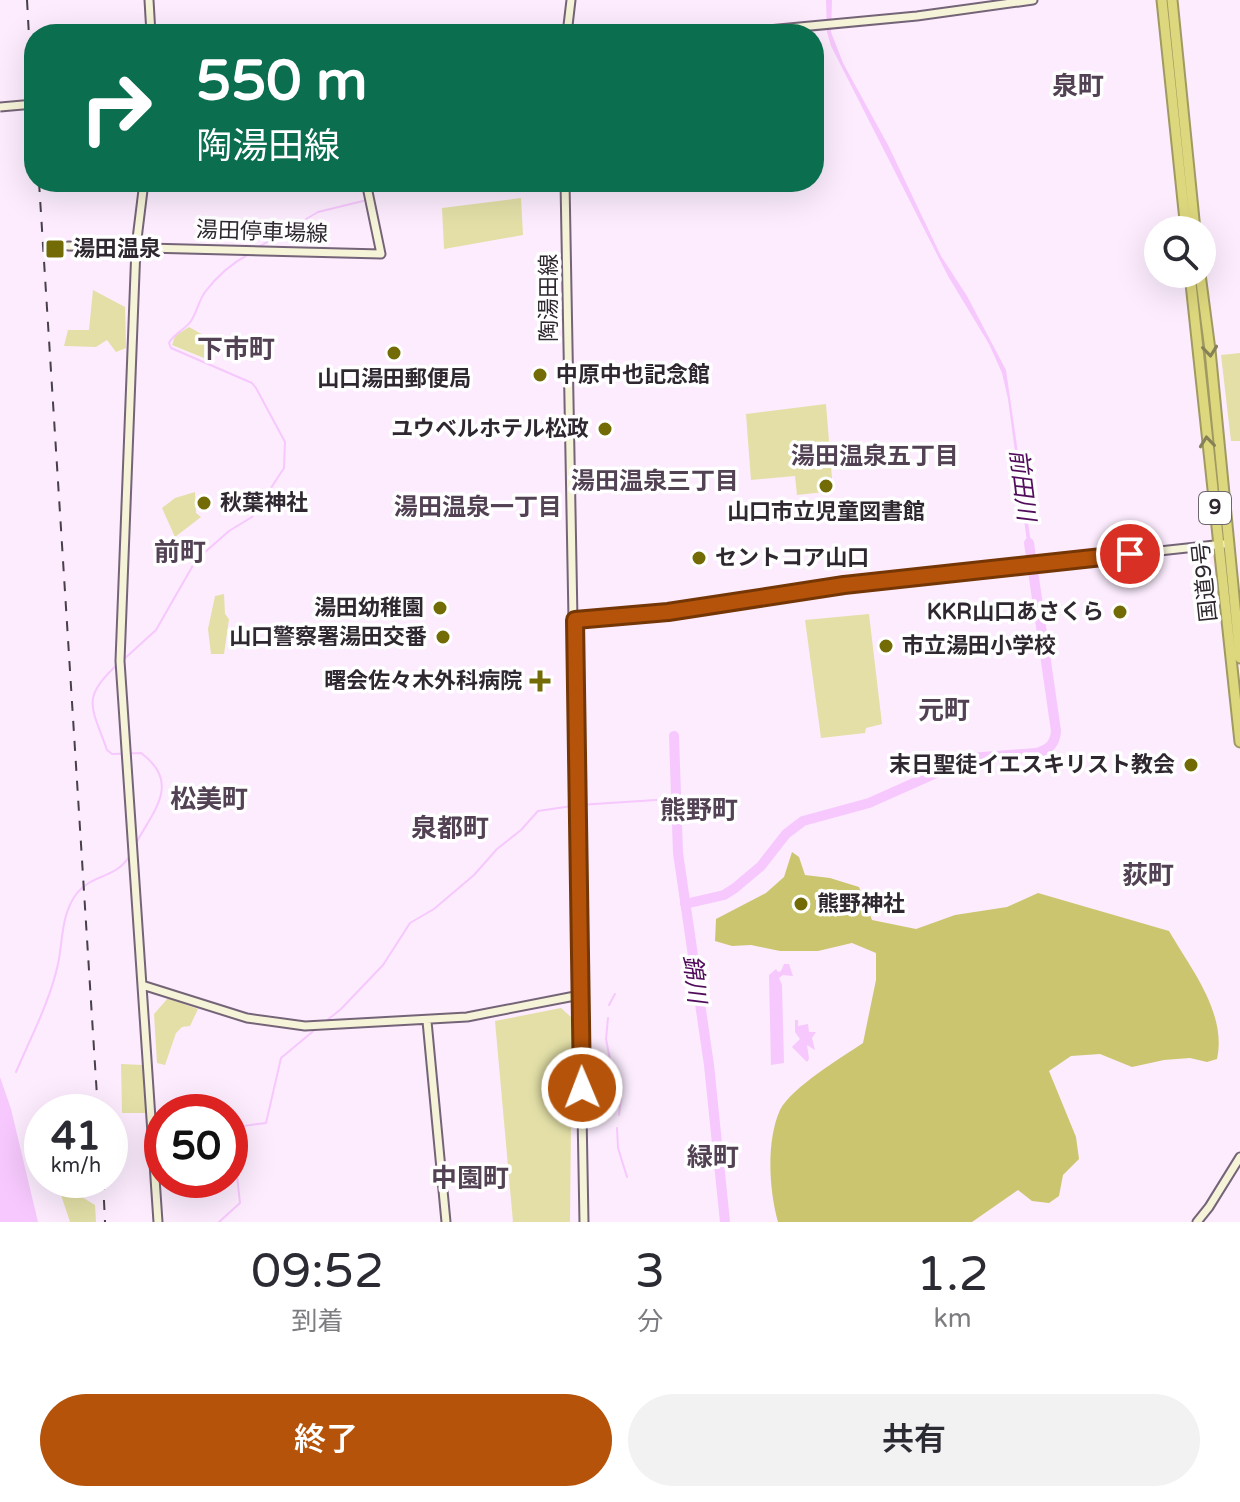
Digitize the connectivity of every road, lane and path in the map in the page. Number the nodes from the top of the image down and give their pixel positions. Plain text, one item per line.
1 (149, 0) edge
2 (571, 0) edge
3 (1033, 0) edge
4 (1162, 0) edge
5 (1172, 0) edge
6 (150, 24) edge
7 (568, 24) edge
8 (824, 25) edge
9 (24, 105) edge
10 (0, 107) edge
11 (143, 192) edge
12 (369, 192) edge
13 (565, 192) edge
14 (1185, 216) edge
15 (1194, 216) edge
16 (68, 246) dead end
17 (136, 247) junction
18 (1192, 288) edge
19 (1202, 288) edge
20 (1223, 544) junction
21 (575, 620) junction
22 (1240, 658) edge
23 (1240, 742) edge
24 (142, 985) junction
25 (580, 995) junction
26 (427, 1021) junction
27 (1240, 1157) edge
28 (158, 1222) edge
29 (446, 1222) edge
30 (584, 1222) edge
31 (1197, 1222) edge

1 - 6 main road
2 - 7 main road
3 - 8 main road
4 - 14 highway
5 - 15 highway
9 - 10 main road, bridge
11 - 17 main road
12 - 17 main road, 湯田停車場線
13 - 21 main road, 陶湯田線
16 - 17 main road, 湯田停車場線
17 - 24 main road
20 -> 18 highway, 国道9号 / 9
19 -> 20 highway, 国道9号 / 9
20 - 21 main road
20 - 22 highway, 国道9号 / 9
20 - 23 highway, 国道9号 / 9
21 - 25 main road, 陶湯田線
24 - 26 main road
24 - 28 main road
25 - 26 main road
25 - 30 main road, 陶湯田線
26 - 29 main road
27 - 31 main road

